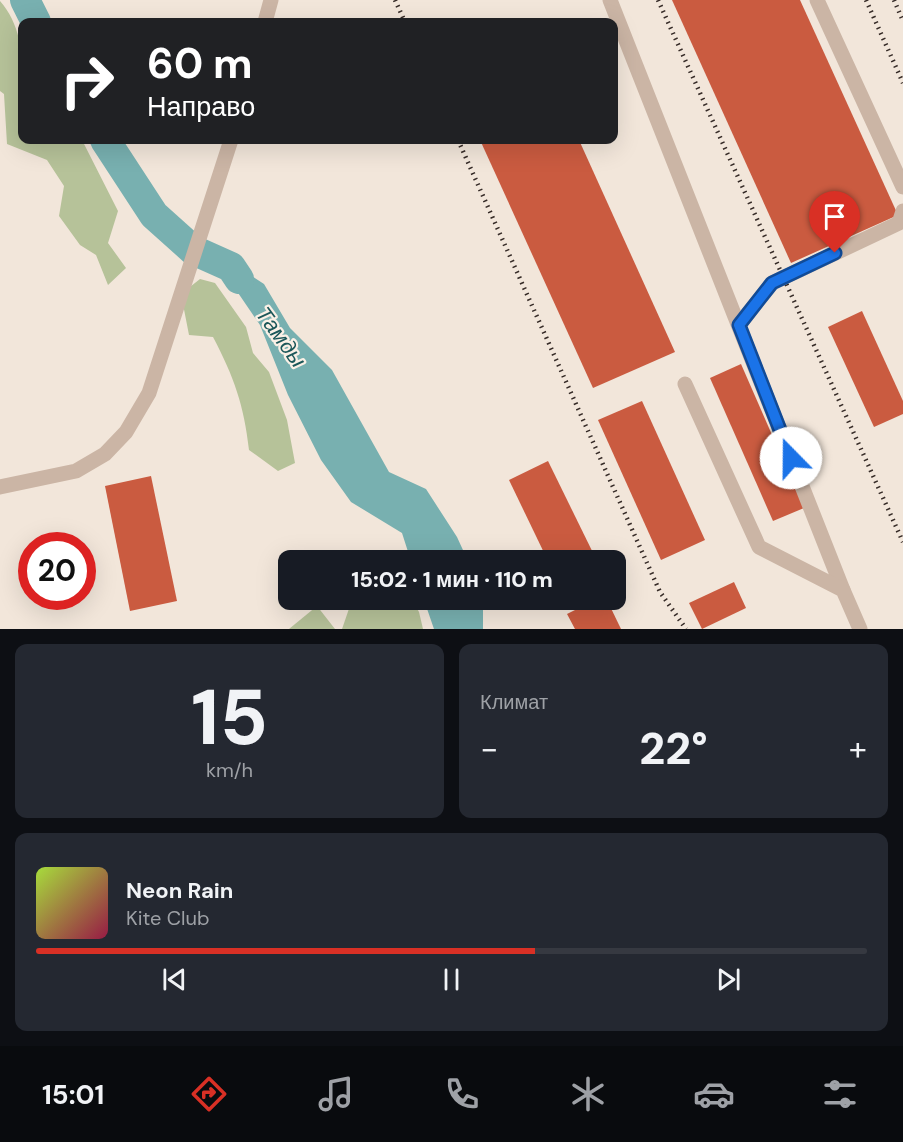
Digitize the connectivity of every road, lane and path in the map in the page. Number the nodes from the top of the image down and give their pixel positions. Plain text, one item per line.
1 (271, 0) edge
2 (610, 0) edge
3 (817, 0) edge
4 (266, 18) edge
5 (617, 18) edge
6 (618, 20) edge
7 (230, 144) edge
8 (903, 187) edge
9 (903, 211) edge
10 (739, 325) junction
11 (685, 384) dead end
12 (0, 487) edge
13 (843, 590) junction
14 (860, 629) edge

1 - 4 lane
2 - 5 lane
3 - 8 lane
6 - 10 lane
7 - 12 lane
9 - 10 lane
10 - 13 lane
11 - 13 lane
13 - 14 lane

